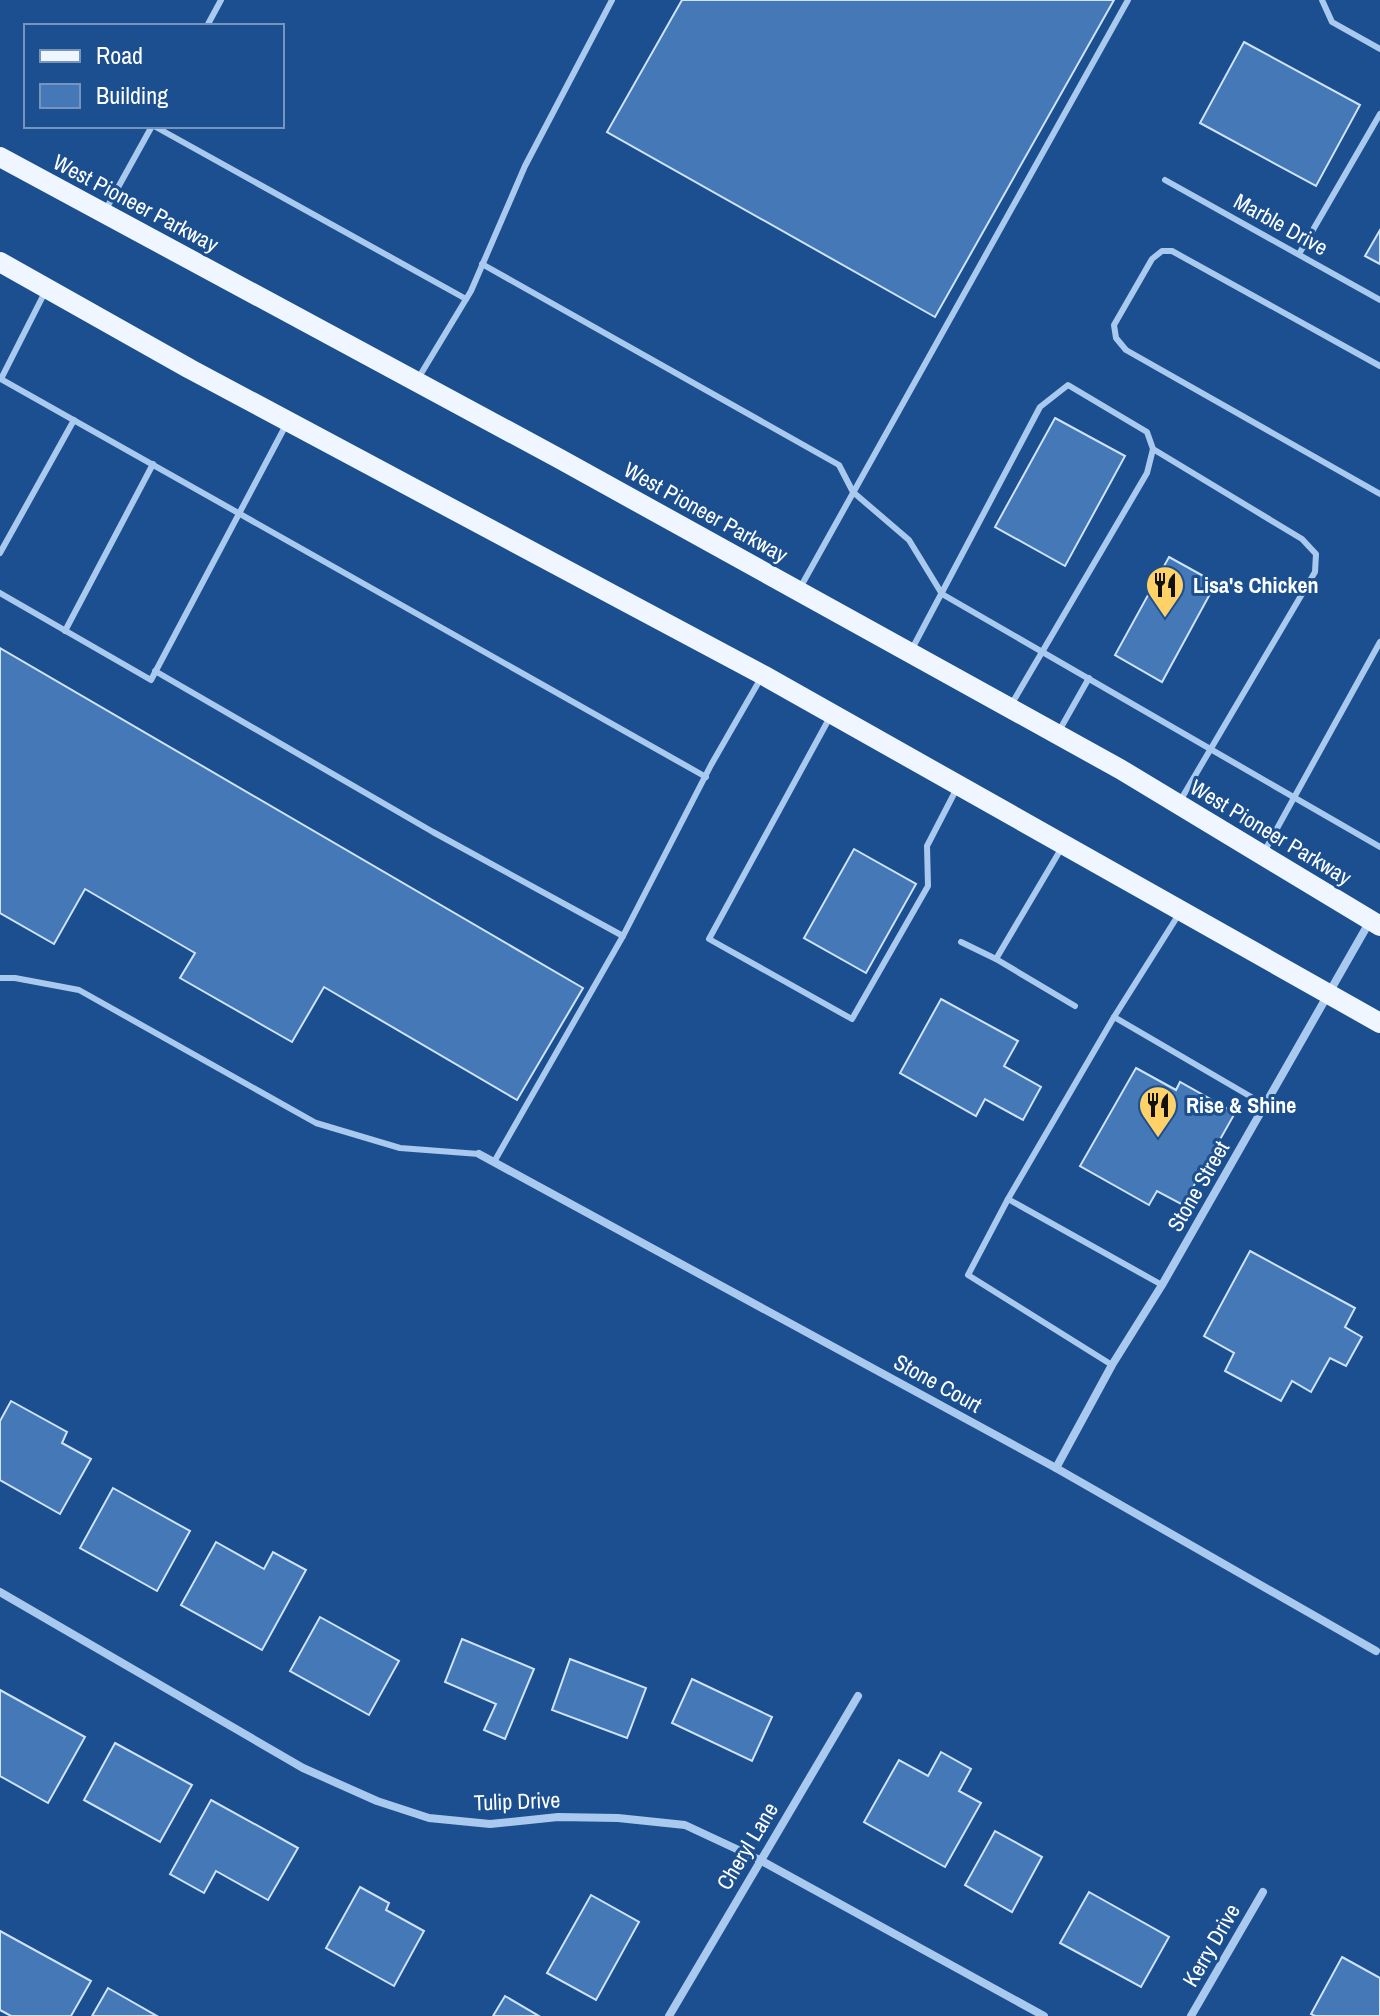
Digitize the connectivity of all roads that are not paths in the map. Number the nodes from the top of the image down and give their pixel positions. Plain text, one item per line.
1 (221, 0) edge
2 (612, 0) edge
3 (1128, 0) edge
4 (1322, 0) edge
5 (208, 24) edge
6 (1380, 49) edge
7 (1380, 114) edge
8 (152, 128) edge
9 (157, 128) edge
10 (0, 157) edge
11 (1165, 180) dead end
12 (104, 213) junction
13 (1299, 254) junction
14 (0, 262) edge
15 (482, 264) junction
16 (47, 289) junction
17 (466, 299) junction
18 (1380, 300) edge
19 (1380, 366) edge
20 (0, 378) edge
21 (416, 381) junction
22 (74, 420) junction
23 (288, 420) junction
24 (1153, 449) junction
25 (153, 464) junction
26 (853, 492) junction
27 (1380, 494) edge
28 (239, 513) junction
29 (0, 553) edge
30 (798, 591) junction
31 (0, 593) edge
32 (942, 594) junction
33 (65, 631) junction
34 (1380, 642) edge
35 (1042, 651) junction
36 (909, 653) junction
37 (1377, 655) edge
38 (155, 671) junction
39 (763, 675) junction
40 (1089, 678) junction
41 (1010, 708) junction
42 (832, 714) junction
43 (1057, 734) junction
44 (1209, 749) junction
45 (706, 777) junction
46 (958, 786) junction
47 (1294, 798) junction
48 (1178, 804) junction
49 (1063, 845) junction
50 (1380, 847) edge
51 (1262, 855) junction
52 (1181, 911) junction
53 (1375, 923) edge
54 (623, 936) junction
55 (961, 942) dead end
56 (996, 959) junction
57 (0, 978) edge
58 (1329, 994) junction
59 (1075, 1006) dead end
60 (1114, 1017) junction
61 (1380, 1023) edge
62 (1265, 1105) junction
63 (479, 1154) joint
64 (494, 1162) junction
65 (1008, 1199) junction
66 (1162, 1285) junction
67 (1112, 1365) junction
68 (1056, 1468) junction
69 (0, 1592) edge
70 (1376, 1651) dead end
71 (858, 1696) dead end
72 (760, 1860) junction
73 (1263, 1892) dead end
74 (669, 2016) edge
75 (1044, 2016) edge
76 (1191, 2016) edge

1 - 5 lane
2 - 15 lane
3 - 26 lane
4 - 6 lane
7 - 13 lane
8 - 12 lane
9 - 17 lane
10 - 12 main road, West Pioneer Parkway
11 - 13 lane, Marble Drive
12 - 21 main road, West Pioneer Parkway
13 - 18 lane, Marble Drive
14 - 16 main road
15 - 17 lane
15 - 26 lane
16 - 20 lane
16 - 23 main road
17 - 21 lane
19 - 27 lane
20 - 22 lane
21 - 30 main road, West Pioneer Parkway
22 - 25 lane
22 - 29 lane
23 - 28 lane
23 - 39 main road
24 - 32 lane
24 - 35 lane
24 - 44 lane
25 - 28 lane
25 - 33 lane
26 - 30 lane
26 - 32 lane
28 - 38 lane
28 - 45 lane
30 - 36 main road, West Pioneer Parkway
31 - 33 lane
32 - 35 lane
32 - 36 lane
33 - 38 lane
34 - 37 lane
35 - 40 lane
35 - 41 lane
36 - 41 main road, West Pioneer Parkway
37 - 47 lane
38 - 54 lane
39 - 42 main road
39 - 45 lane
40 - 43 lane
40 - 44 lane
41 - 43 main road, West Pioneer Parkway
42 - 46 main road
42 - 46 lane
43 - 48 main road, West Pioneer Parkway
44 - 47 lane
44 - 48 lane
45 - 54 lane
46 - 49 main road
47 - 50 lane
47 - 51 lane
48 - 51 main road, West Pioneer Parkway
49 - 52 main road
49 - 56 lane
51 - 53 main road, West Pioneer Parkway
52 - 58 main road
52 - 60 lane
53 - 58 street, Stone Street
54 - 64 lane
55 - 56 lane
56 - 59 lane
57 - 63 lane
58 - 61 main road
58 - 62 street, Stone Street
60 - 62 lane
60 - 65 lane
62 - 66 street, Stone Street
63 - 64 street, Stone Court
64 - 68 street, Stone Court
65 - 66 lane
65 - 67 lane
66 - 67 street, Stone Street
67 - 68 street, Stone Street
68 - 70 street, Stone Court
69 - 72 street, Tulip Drive
71 - 72 street, Cheryl Lane
72 - 74 street, Cheryl Lane
72 - 75 street, Tulip Drive
73 - 76 street, Kerry Drive

